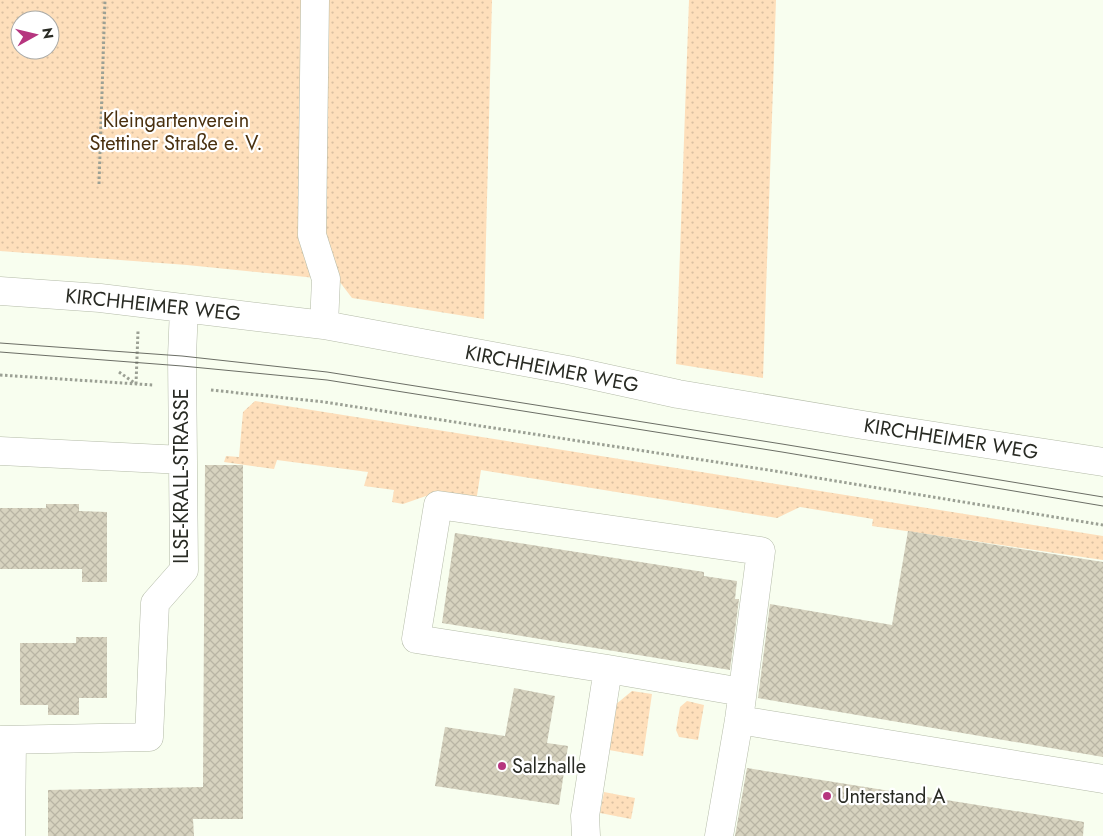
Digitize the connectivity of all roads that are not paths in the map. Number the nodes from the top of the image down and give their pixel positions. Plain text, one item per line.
1 (315, 0) edge
2 (0, 290) edge
3 (184, 308) junction
4 (324, 325) junction
5 (0, 451) edge
6 (183, 460) junction
7 (1103, 462) edge
8 (608, 669) junction
9 (742, 692) junction
10 (739, 720) junction
11 (6, 740) edge
12 (5, 779) edge
13 (1103, 779) edge
14 (10, 836) edge
15 (586, 836) edge
16 (719, 836) edge

1 - 4 street
2 - 3 street, KIRCHHEIMER WEG
3 - 4 street, KIRCHHEIMER WEG
3 - 6 street, ILSE-KRALL-STRASSE
4 - 7 street, KIRCHHEIMER WEG
5 - 6 street
6 - 11 street, ILSE-KRALL-STRASSE
8 - 9 street
8 - 9 street
8 - 15 street
9 - 10 street
10 - 13 street
10 - 16 street
11 - 12 street, ILSE-KRALL-STRASSE
12 - 14 street, ILSE-KRALL-STRASSE

